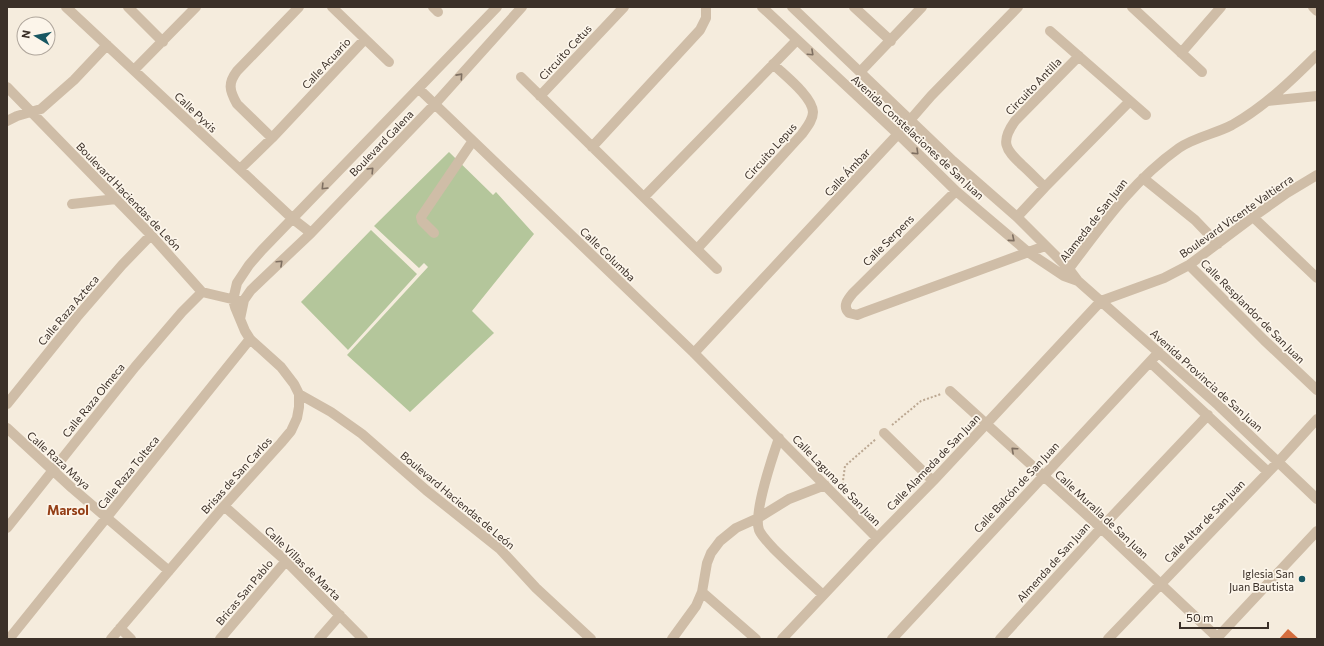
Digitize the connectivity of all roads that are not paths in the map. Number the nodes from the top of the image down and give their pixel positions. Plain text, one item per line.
1 (66, 7) edge
2 (128, 7) edge
3 (196, 7) edge
4 (299, 7) edge
5 (332, 7) edge
6 (497, 7) edge
7 (522, 7) edge
8 (624, 7) edge
9 (706, 7) edge
10 (762, 7) edge
11 (792, 7) edge
12 (854, 7) edge
13 (922, 7) edge
14 (1018, 7) edge
15 (1132, 7) edge
16 (1221, 7) edge
17 (1313, 7) edge
18 (1317, 10) edge
19 (1050, 31) dead end
20 (365, 39) junction
21 (797, 40) junction
22 (891, 41) junction
23 (163, 42) junction
24 (107, 45) junction
25 (1181, 53) junction
26 (1317, 55) edge
27 (1079, 56) junction
28 (389, 62) dead end
29 (773, 64) junction
30 (134, 70) junction
31 (860, 72) junction
32 (1202, 72) dead end
33 (521, 77) dead end
34 (7, 88) edge
35 (418, 89) junction
36 (540, 96) junction
37 (1317, 96) edge
38 (1130, 101) junction
39 (1268, 101) junction
40 (434, 105) junction
41 (32, 112) junction
42 (1146, 115) dead end
43 (910, 120) junction
44 (7, 122) edge
45 (898, 134) junction
46 (272, 138) junction
47 (472, 142) junction
48 (592, 147) junction
49 (240, 169) junction
50 (1317, 175) edge
51 (1143, 178) junction
52 (1045, 187) junction
53 (956, 191) junction
54 (644, 197) junction
55 (116, 199) junction
56 (72, 204) dead end
57 (1017, 217) junction
58 (1253, 217) junction
59 (293, 219) junction
60 (311, 233) junction
61 (434, 233) dead end
62 (151, 235) junction
63 (1218, 244) junction
64 (1045, 246) junction
65 (697, 249) junction
66 (1028, 252) junction
67 (1189, 265) junction
68 (717, 269) dead end
69 (1067, 273) junction
70 (1317, 278) edge
71 (202, 292) junction
72 (233, 300) junction
73 (1101, 301) junction
74 (244, 302) junction
75 (240, 319) junction
76 (250, 339) junction
77 (1159, 352) junction
78 (694, 354) junction
79 (1150, 362) junction
80 (1317, 390) edge
81 (950, 391) dead end
82 (299, 394) junction
83 (7, 404) edge
84 (1208, 415) junction
85 (1317, 419) edge
86 (986, 424) junction
87 (7, 428) edge
88 (884, 433) dead end
89 (779, 438) junction
90 (1278, 462) junction
91 (52, 470) junction
92 (1268, 472) junction
93 (1043, 475) junction
94 (933, 481) junction
95 (825, 485) junction
96 (1317, 500) edge
97 (224, 506) junction
98 (106, 518) junction
99 (758, 518) junction
100 (7, 528) edge
101 (1101, 528) junction
102 (1317, 531) edge
103 (877, 538) junction
104 (286, 561) junction
105 (169, 571) junction
106 (1160, 584) junction
107 (702, 592) junction
108 (823, 595) junction
109 (340, 614) junction
110 (120, 628) junction
111 (9, 639) edge
112 (111, 639) edge
113 (131, 639) edge
114 (220, 639) edge
115 (319, 639) edge
116 (363, 639) edge
117 (591, 639) edge
118 (672, 639) edge
119 (756, 639) edge
120 (782, 639) edge
121 (892, 639) edge
122 (1000, 639) edge
123 (1108, 639) edge
124 (1218, 639) edge

1 - 24 street, Calle Pyxis
2 - 23 street
3 - 23 street
4 - 46 street
5 - 20 street, Calle Acuario
6 - 35 street, Boulevard Galena
40 -> 7 street, Boulevard Galena
8 - 36 street, Circuito Cetus
9 - 48 street
10 - 21 street, Avenida Constelaciones de San Juan
11 - 31 street, Avenida Constelaciones de San Juan
12 - 22 street
13 - 22 street
14 - 43 street, Calle Ámbar
15 - 25 street
16 - 25 street
17 - 18 street
19 - 27 street
20 - 28 street
20 - 46 street, Calle Acuario
21 - 29 street
21 -> 45 street, Avenida Constelaciones de San Juan
22 - 31 street
23 - 30 street
24 - 30 street, Calle Pyxis
24 - 41 street
25 - 32 street
26 - 39 street, Alameda de San Juan
27 - 38 street
27 - 52 street, Circuito Antilla
29 - 54 street
29 - 65 street, Circuito Lepus
30 - 49 street, Calle Pyxis
31 - 43 street, Avenida Constelaciones de San Juan
33 - 36 street
34 - 41 street, Boulevard Haciendas de León
35 - 40 street, Calle Columba
35 -> 59 street, Boulevard Galena
36 - 48 street, Circuito Cetus
37 - 39 street
38 - 42 street
38 - 52 street
39 - 51 street, Alameda de San Juan
40 - 47 street, Calle Columba
60 -> 40 street, Boulevard Galena
41 - 44 street
41 - 55 street, Boulevard Haciendas de León
43 - 45 street, Calle Ámbar
43 - 57 street, Avenida Constelaciones de San Juan
45 -> 53 street, Avenida Constelaciones de San Juan
45 - 78 street, Calle Ámbar
46 - 49 street, Calle Acuario
47 - 61 street
47 - 78 street, Calle Columba
48 - 54 street, Circuito Cetus
49 - 59 street, Calle Pyxis
50 - 58 street, Boulevard Vicente Valtierra
51 - 63 street
51 - 69 street, Alameda de San Juan
52 - 57 street
53 -> 66 street, Avenida Constelaciones de San Juan
53 - 66 street, Calle Serpens
54 - 65 street, Circuito Cetus
55 - 56 street
55 - 62 street, Boulevard Haciendas de León
57 - 64 street, Avenida Constelaciones de San Juan
58 - 63 street, Boulevard Vicente Valtierra
58 - 70 street
59 - 60 street, Calle Pyxis
59 - 72 street, Boulevard Galena
74 -> 60 street, Boulevard Galena
62 - 71 street, Boulevard Haciendas de León
62 - 83 street, Calle Raza Azteca
63 - 67 street, Boulevard Vicente Valtierra
64 - 66 street
64 - 69 street, Avenida Constelaciones de San Juan
65 - 68 street, Circuito Cetus
66 - 69 street, Avenida Constelaciones de San Juan
67 - 73 street, Boulevard Vicente Valtierra
67 - 80 street, Calle Resplandor de San Juan
69 - 73 street, Avenida Provincia de San Juan
71 - 72 street
71 - 91 street, Calle Raza Olmeca
72 - 74 street
72 - 75 street
73 - 77 street, Avenida Provincia de San Juan
73 - 86 street, Calle Alameda de San Juan
74 - 75 street
75 - 76 street
76 - 82 street
76 - 98 street, Calle Raza Tolteca
77 - 79 street, Calle Balcón de San Juan
77 - 90 street, Avenida Provincia de San Juan
78 - 89 street, Calle Columba
79 - 84 street
79 - 93 street, Calle Balcón de San Juan
81 - 86 street, Calle Muralla de San Juan
82 - 97 street, Brisas de San Carlos
82 - 117 street, Boulevard Haciendas de León
84 - 92 street
84 - 101 street, Almenda de San Juan
85 - 90 street, Calle Altar de San Juan
93 -> 86 street, Calle Muralla de San Juan
86 - 94 street, Calle Alameda de San Juan
87 - 91 street, Calle Raza Maya
88 - 94 street
89 - 95 street, Calle Laguna de San Juan
89 - 99 street
90 - 92 street, Calle Altar de San Juan
90 - 96 street, Avenida Provincia de San Juan
91 - 98 street, Calle Raza Maya
91 - 100 street, Calle Raza Olmeca
92 - 106 street, Calle Altar de San Juan
93 - 101 street, Calle Muralla de San Juan
93 - 121 street, Calle Balcón de San Juan
94 - 103 street, Calle Alameda de San Juan
95 - 99 street
95 - 103 street, Calle Laguna de San Juan
97 - 104 street, Calle Villas de Marta
97 - 105 street, Brisas de San Carlos
98 - 105 street, Calle Raza Maya
98 - 111 street, Calle Raza Tolteca
99 - 107 street
99 - 108 street
101 - 106 street, Calle Muralla de San Juan
101 - 122 street, Almenda de San Juan
102 - 124 street
103 - 108 street, Calle Alameda de San Juan
104 - 109 street, Calle Villas de Marta
104 - 114 street, Bricas San Pablo
105 - 110 street, Brisas de San Carlos
106 - 123 street, Calle Altar de San Juan
106 - 124 street, Calle Muralla de San Juan
107 - 118 street
107 - 119 street
108 - 120 street, Calle Alameda de San Juan
109 - 115 street
109 - 116 street, Calle Villas de Marta
110 - 112 street, Brisas de San Carlos
110 - 113 street

